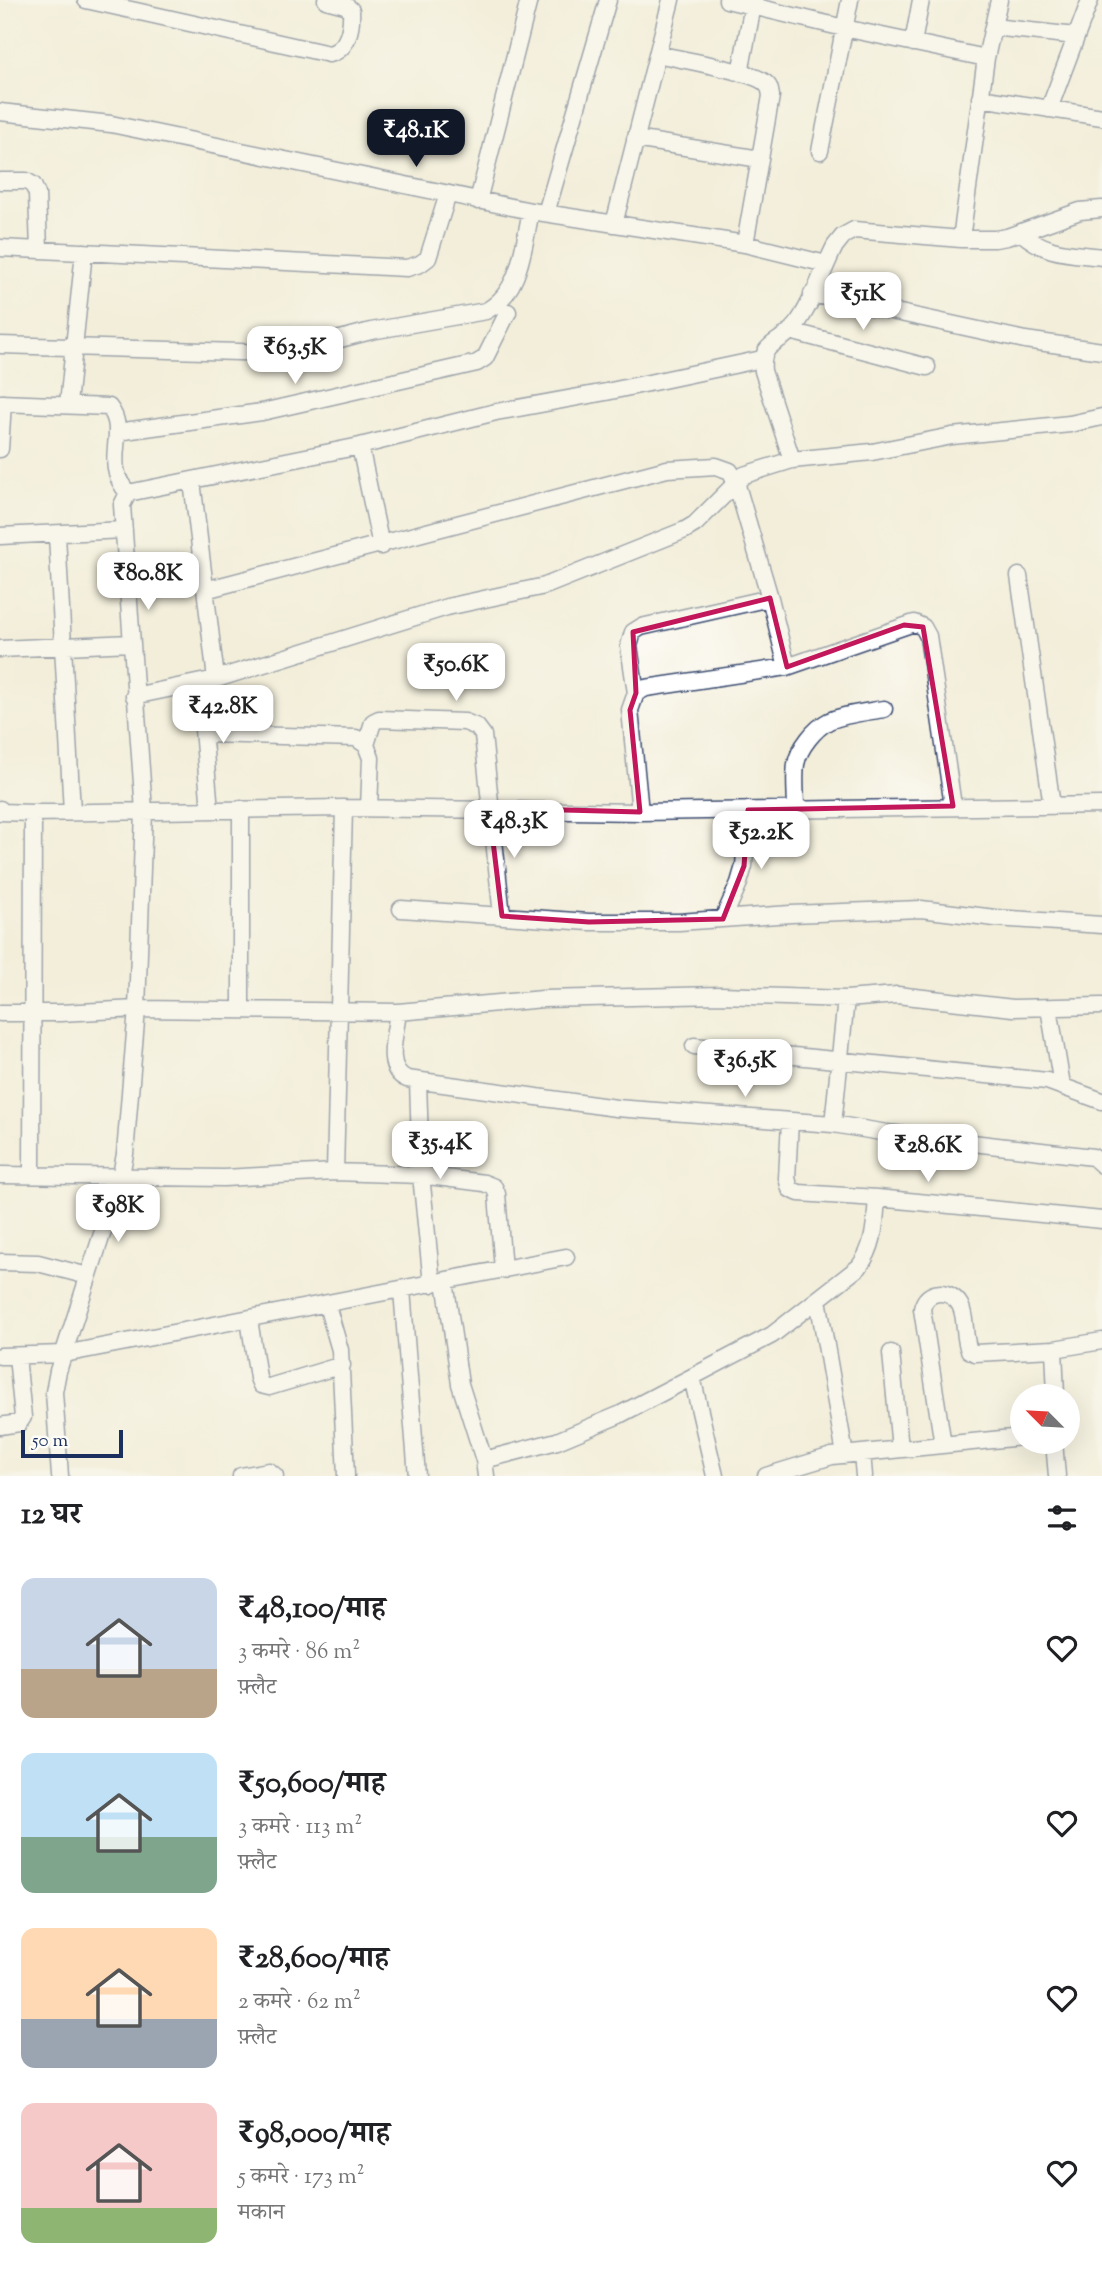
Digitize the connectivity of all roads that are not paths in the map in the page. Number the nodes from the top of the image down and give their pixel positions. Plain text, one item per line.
1 (86, 0) edge
2 (326, 0) edge
3 (529, 0) edge
4 (608, 0) edge
5 (670, 0) edge
6 (727, 0) edge
7 (850, 0) edge
8 (921, 0) edge
9 (999, 0) edge
10 (1090, 0) edge
11 (753, 3) edge
12 (993, 27) junction
13 (844, 28) junction
14 (1076, 36) junction
15 (913, 43) junction
16 (657, 54) junction
17 (986, 58) junction
18 (740, 73) junction
19 (980, 98) junction
20 (1049, 109) junction
21 (0, 112) edge
22 (1102, 117) edge
23 (635, 139) junction
24 (820, 151) dead end
25 (760, 159) junction
26 (0, 181) edge
27 (448, 194) junction
28 (478, 201) junction
29 (1102, 209) edge
30 (539, 212) junction
31 (614, 224) junction
32 (1021, 232) junction
33 (961, 239) junction
34 (745, 244) junction
35 (0, 248) edge
36 (39, 250) junction
37 (84, 252) junction
38 (1102, 257) edge
39 (826, 264) junction
40 (812, 294) junction
41 (508, 312) dead end
42 (790, 331) junction
43 (0, 345) edge
44 (74, 348) junction
45 (1102, 351) edge
46 (762, 359) junction
47 (927, 368) dead end
48 (1, 403) edge
49 (68, 404) junction
50 (1102, 417) edge
51 (117, 432) junction
52 (360, 446) junction
53 (0, 449) edge
54 (792, 460) junction
55 (192, 481) junction
56 (736, 482) junction
57 (128, 493) junction
58 (124, 530) junction
59 (57, 535) junction
60 (0, 536) edge
61 (381, 546) junction
62 (1019, 576) dead end
63 (205, 590) junction
64 (770, 598) junction
65 (131, 642) junction
66 (64, 647) junction
67 (0, 649) edge
68 (787, 667) junction
69 (207, 681) junction
70 (636, 693) junction
71 (134, 696) junction
72 (884, 709) dead end
73 (204, 734) junction
74 (366, 745) junction
75 (1102, 804) edge
76 (953, 806) junction
77 (1052, 806) junction
78 (344, 808) junction
79 (369, 808) junction
80 (489, 808) junction
81 (0, 809) edge
82 (241, 809) junction
83 (796, 809) junction
84 (210, 810) junction
85 (748, 810) junction
86 (144, 811) junction
87 (72, 812) junction
88 (640, 812) junction
89 (33, 813) junction
90 (401, 909) dead end
91 (502, 916) junction
92 (723, 919) junction
93 (1102, 925) edge
94 (846, 999) junction
95 (1102, 1006) edge
96 (1049, 1007) junction
97 (137, 1009) junction
98 (241, 1010) junction
99 (338, 1011) junction
100 (398, 1012) junction
101 (0, 1013) edge
102 (33, 1013) junction
103 (694, 1046) dead end
104 (839, 1060) junction
105 (418, 1081) junction
106 (1062, 1085) junction
107 (1102, 1101) edge
108 (790, 1121) junction
109 (833, 1124) junction
110 (1101, 1162) edge
111 (335, 1172) junction
112 (0, 1175) edge
113 (32, 1175) junction
114 (121, 1175) junction
115 (421, 1175) junction
116 (877, 1198) junction
117 (1102, 1220) edge
118 (566, 1257) dead end
119 (0, 1262) edge
120 (503, 1270) junction
121 (88, 1276) junction
122 (439, 1283) junction
123 (402, 1290) junction
124 (818, 1299) junction
125 (327, 1305) junction
126 (249, 1320) junction
127 (1102, 1341) edge
128 (1054, 1349) junction
129 (891, 1353) dead end
130 (64, 1354) junction
131 (8, 1356) edge
132 (342, 1366) junction
133 (692, 1377) junction
134 (1055, 1384) edge
135 (0, 1426) edge
136 (1010, 1438) edge
137 (943, 1445) junction
138 (900, 1450) junction
139 (862, 1453) junction
140 (1055, 1454) edge
141 (845, 1455) junction
142 (485, 1468) edge
143 (60, 1476) edge
144 (242, 1476) edge
145 (275, 1476) edge
146 (346, 1476) edge
147 (417, 1476) edge
148 (715, 1476) edge
149 (766, 1476) edge
150 (864, 1476) edge
151 (1056, 1476) edge

1 - 2 street
3 - 28 street
4 - 30 street
5 - 16 street
6 - 11 street
7 - 13 street
8 - 15 street
9 - 12 street
10 - 14 street
11 - 13 street
11 - 18 street
12 - 14 street
12 - 17 street
13 - 15 street
13 - 24 street
14 - 20 street
15 - 17 street
16 - 18 street
16 - 23 street
17 - 19 street
18 - 25 street
19 - 20 street
19 - 33 street
20 - 22 street
21 - 27 street
23 - 25 street
23 - 31 street
25 - 34 street
26 - 36 street
27 - 28 street
27 - 37 street
28 - 30 street
29 - 32 street
30 - 31 street
30 - 44 street
31 - 34 street
32 - 33 street
32 - 38 street
33 - 39 street
34 - 39 street
35 - 36 street
36 - 37 street
37 - 44 street
39 - 40 street
40 - 42 street
40 - 45 street
41 - 51 street
42 - 46 street
42 - 47 street
43 - 44 street
44 - 49 street
46 - 52 street
46 - 54 street
48 - 49 street
48 - 53 street
49 - 51 street
50 - 54 street
51 - 57 street
52 - 55 street
52 - 61 street
54 - 56 street
55 - 57 street
55 - 63 street
56 - 61 street
56 - 64 street
56 - 69 street
57 - 58 street
58 - 59 street
58 - 65 street
59 - 60 street
59 - 66 street
61 - 63 street
62 - 77 street
63 - 69 street
64 - 68 street
64 - 70 street
65 - 66 street
65 - 71 street
66 - 67 street
66 - 87 street
68 - 70 street
68 - 76 street
69 - 71 street
69 - 73 street
70 - 88 street
71 - 86 street
72 - 83 street
73 - 74 street
73 - 84 street
74 - 79 street
74 - 80 street
75 - 77 street
76 - 77 street
76 - 83 street
78 - 79 street
78 - 82 street
78 - 99 street
79 - 80 street
80 - 88 street
80 - 91 street
81 - 89 street
82 - 84 street
82 - 98 street
83 - 85 street
84 - 86 street
85 - 88 street
85 - 92 street
86 - 87 street
86 - 97 street
87 - 89 street
89 - 102 street
90 - 91 street
91 - 92 street
92 - 93 street
94 - 96 street
94 - 100 street
94 - 104 street
95 - 96 street
96 - 106 street
97 - 98 street
97 - 102 street
97 - 114 street
98 - 99 street
99 - 100 street
99 - 111 street
100 - 105 street
101 - 102 street
102 - 113 street
103 - 104 street
104 - 106 street
104 - 109 street
105 - 108 street
105 - 115 street
106 - 107 street
108 - 109 street
108 - 116 street
109 - 110 street
111 - 114 street
111 - 115 street
112 - 113 street
113 - 114 street
114 - 121 street
115 - 120 street
115 - 122 street
116 - 117 street
116 - 124 street
118 - 120 street
119 - 121 street
120 - 122 street
121 - 130 street
122 - 123 street
122 - 142 street
123 - 125 street
123 - 147 street
124 - 133 street
124 - 141 street
125 - 126 street
125 - 132 street
126 - 130 street
126 - 132 street
127 - 128 street
128 - 134 street
128 - 137 street
129 - 138 street
130 - 131 street
130 - 143 street
131 - 135 street
132 - 146 street
133 - 142 street
133 - 148 street
136 - 137 street
137 - 138 street
138 - 139 street
139 - 141 street
139 - 150 street
140 - 151 street
141 - 149 street
144 - 145 street

